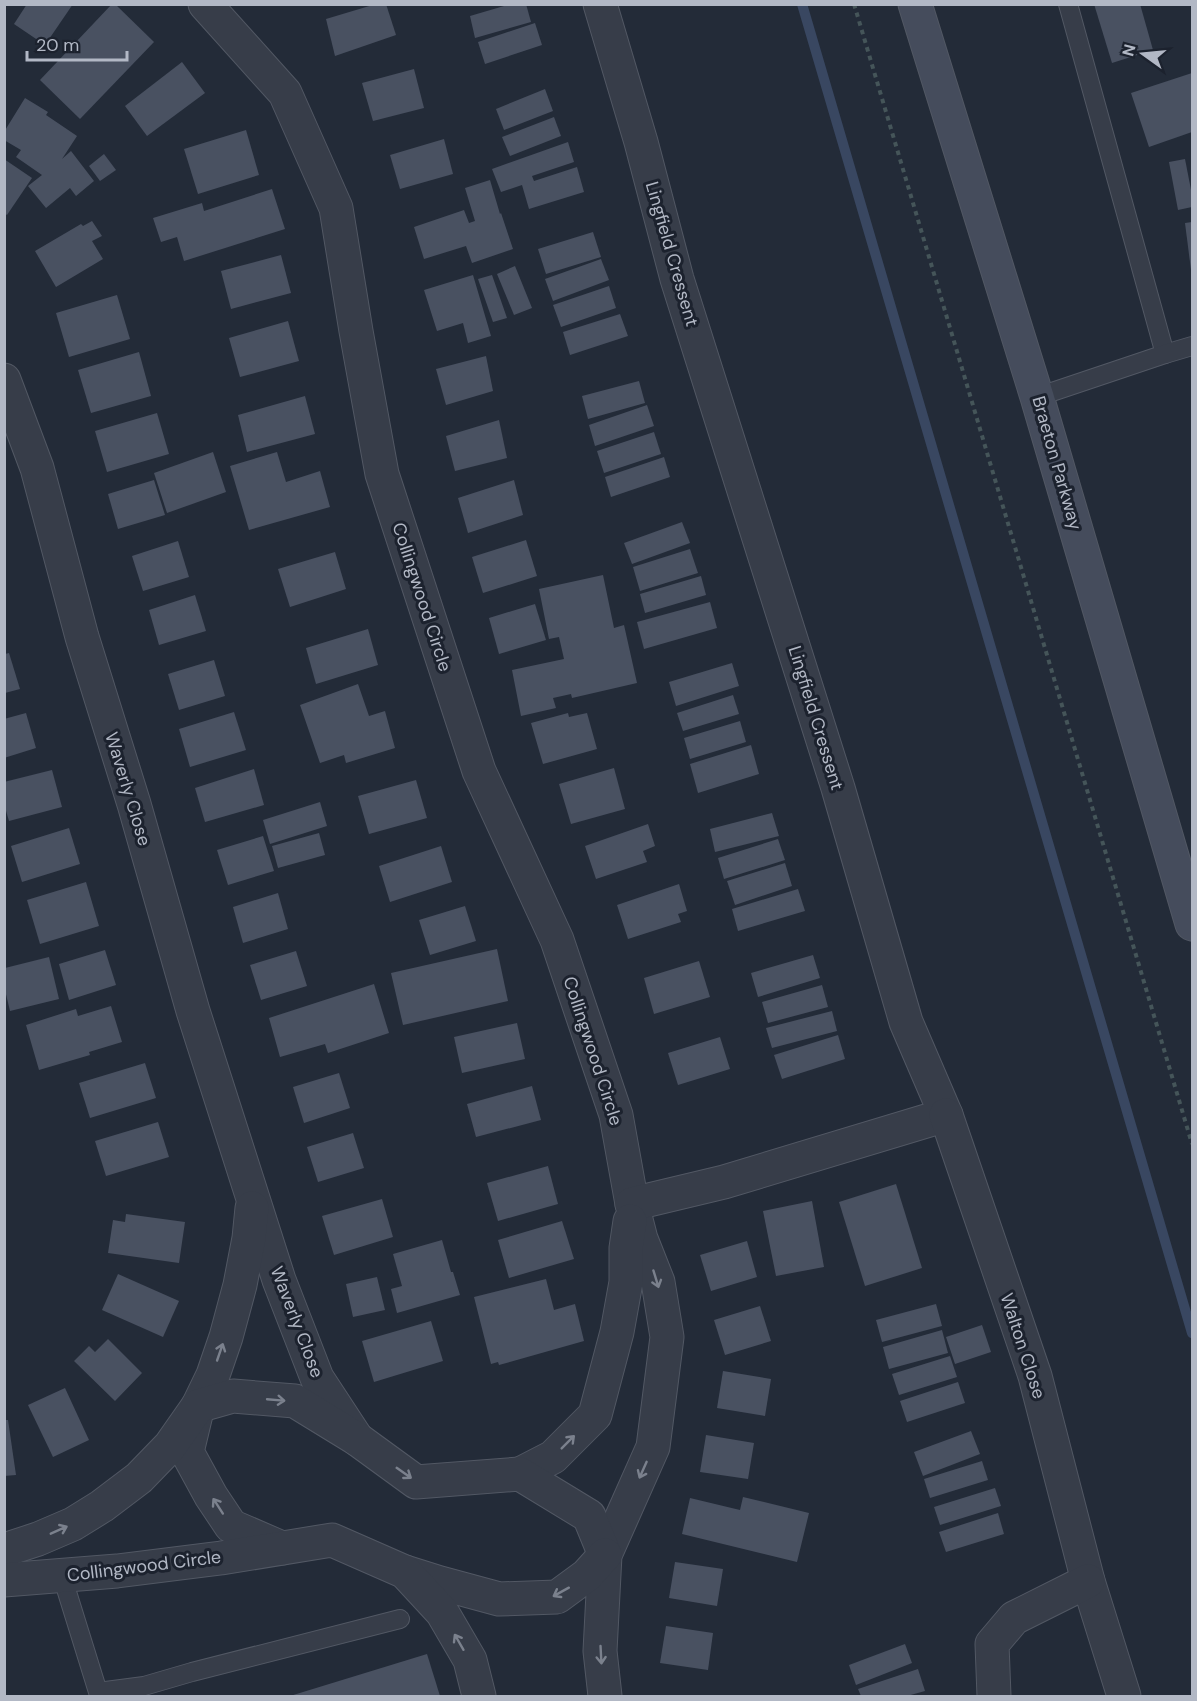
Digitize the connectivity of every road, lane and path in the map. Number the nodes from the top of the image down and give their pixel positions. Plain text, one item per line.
1 (205, 4) edge
2 (600, 4) edge
3 (854, 4) edge
4 (915, 4) edge
5 (1068, 4) edge
6 (1192, 346) edge
7 (1165, 354) junction
8 (4, 380) edge
9 (1037, 397) junction
10 (1192, 924) edge
11 (946, 1115) junction
12 (1192, 1144) edge
13 (253, 1198) junction
14 (632, 1204) junction
15 (198, 1406) junction
16 (357, 1439) junction
17 (520, 1474) junction
18 (282, 1548) junction
19 (4, 1550) edge
20 (605, 1555) junction
21 (405, 1572) junction
22 (62, 1576) junction
23 (4, 1580) edge
24 (1088, 1581) junction
25 (400, 1619) dead end
26 (479, 1696) edge
27 (605, 1696) edge
28 (994, 1696) edge
29 (1125, 1696) edge

1 - 14 street, Collingwood Circle
2 - 11 street, Lingfield Cressent
3 - 12 path
4 - 9 street, Braeton Parkway
5 - 7 lane
6 - 7 lane
7 - 9 lane
8 - 13 street, Waverly Close
9 - 10 street, Braeton Parkway
11 - 14 street
11 - 24 street, Walton Close
15 -> 13 street, Waverly Close
13 - 16 street, Waverly Close
17 -> 14 street, Collingwood Circle
14 -> 20 street, Collingwood Circle
15 -> 16 street
18 -> 15 street, Collingwood Circle
19 -> 15 street
16 -> 17 street
17 - 20 street
18 - 21 street, Collingwood Circle
18 - 22 street, Collingwood Circle
20 -> 21 street
20 -> 27 street, Collingwood Circle
26 -> 21 street, Collingwood Circle
22 - 23 street, Collingwood Circle
22 - 25 lane
24 - 28 street
24 - 29 street, Walton Close

